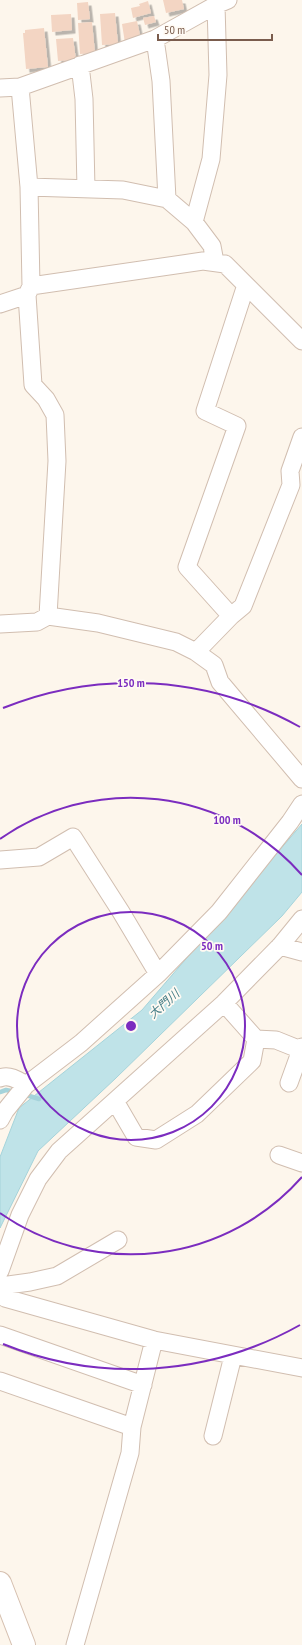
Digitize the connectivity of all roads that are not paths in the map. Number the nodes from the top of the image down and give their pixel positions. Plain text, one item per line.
1 (222, 2) edge
2 (155, 39) junction
3 (80, 65) junction
4 (20, 87) junction
5 (0, 88) edge
6 (29, 187) junction
7 (86, 189) junction
8 (167, 199) junction
9 (194, 222) junction
10 (215, 262) junction
11 (246, 284) junction
12 (29, 291) junction
13 (0, 304) edge
14 (302, 340) edge
15 (302, 437) edge
16 (48, 616) junction
17 (231, 616) junction
18 (0, 624) edge
19 (196, 652) junction
20 (302, 779) edge
21 (302, 804) edge
22 (0, 860) edge
23 (302, 919) edge
24 (280, 946) junction
25 (302, 952) edge
26 (158, 974) junction
27 (224, 1003) junction
28 (256, 1040) junction
29 (302, 1048) edge
30 (1, 1075) edge
31 (289, 1083) dead end
32 (26, 1085) junction
33 (115, 1101) junction
34 (0, 1120) edge
35 (279, 1155) dead end
36 (302, 1163) edge
37 (118, 1240) dead end
38 (0, 1271) edge
39 (0, 1286) edge
40 (0, 1293) edge
41 (0, 1335) edge
42 (154, 1340) junction
43 (233, 1356) junction
44 (302, 1368) edge
45 (0, 1381) edge
46 (143, 1385) junction
47 (132, 1427) junction
48 (213, 1436) dead end
49 (0, 1583) edge
50 (24, 1645) edge
51 (75, 1645) edge

1 - 2 street
1 - 9 street
2 - 3 street
2 - 8 street
3 - 4 street
3 - 7 street
4 - 5 street
4 - 6 street
6 - 7 street
6 - 12 street
7 - 8 street
8 - 9 street
9 - 10 street
10 - 11 street
10 - 12 street
11 - 14 street
11 - 17 street
12 - 13 street
12 - 16 street
15 - 17 street
16 - 18 street
16 - 19 street
17 - 19 street
19 - 20 street
21 - 26 street
22 - 26 street
23 - 24 street
24 - 25 street
24 - 27 street
26 - 32 street
27 - 28 street
27 - 33 street
28 - 29 street
28 - 33 street
29 - 31 street
30 - 32 street
32 - 34 street
33 - 38 street
35 - 36 street
37 - 39 street
40 - 42 street
41 - 46 street
42 - 43 street
42 - 46 street
43 - 44 street
43 - 48 street
45 - 47 street
46 - 47 street
47 - 51 street
49 - 50 street

